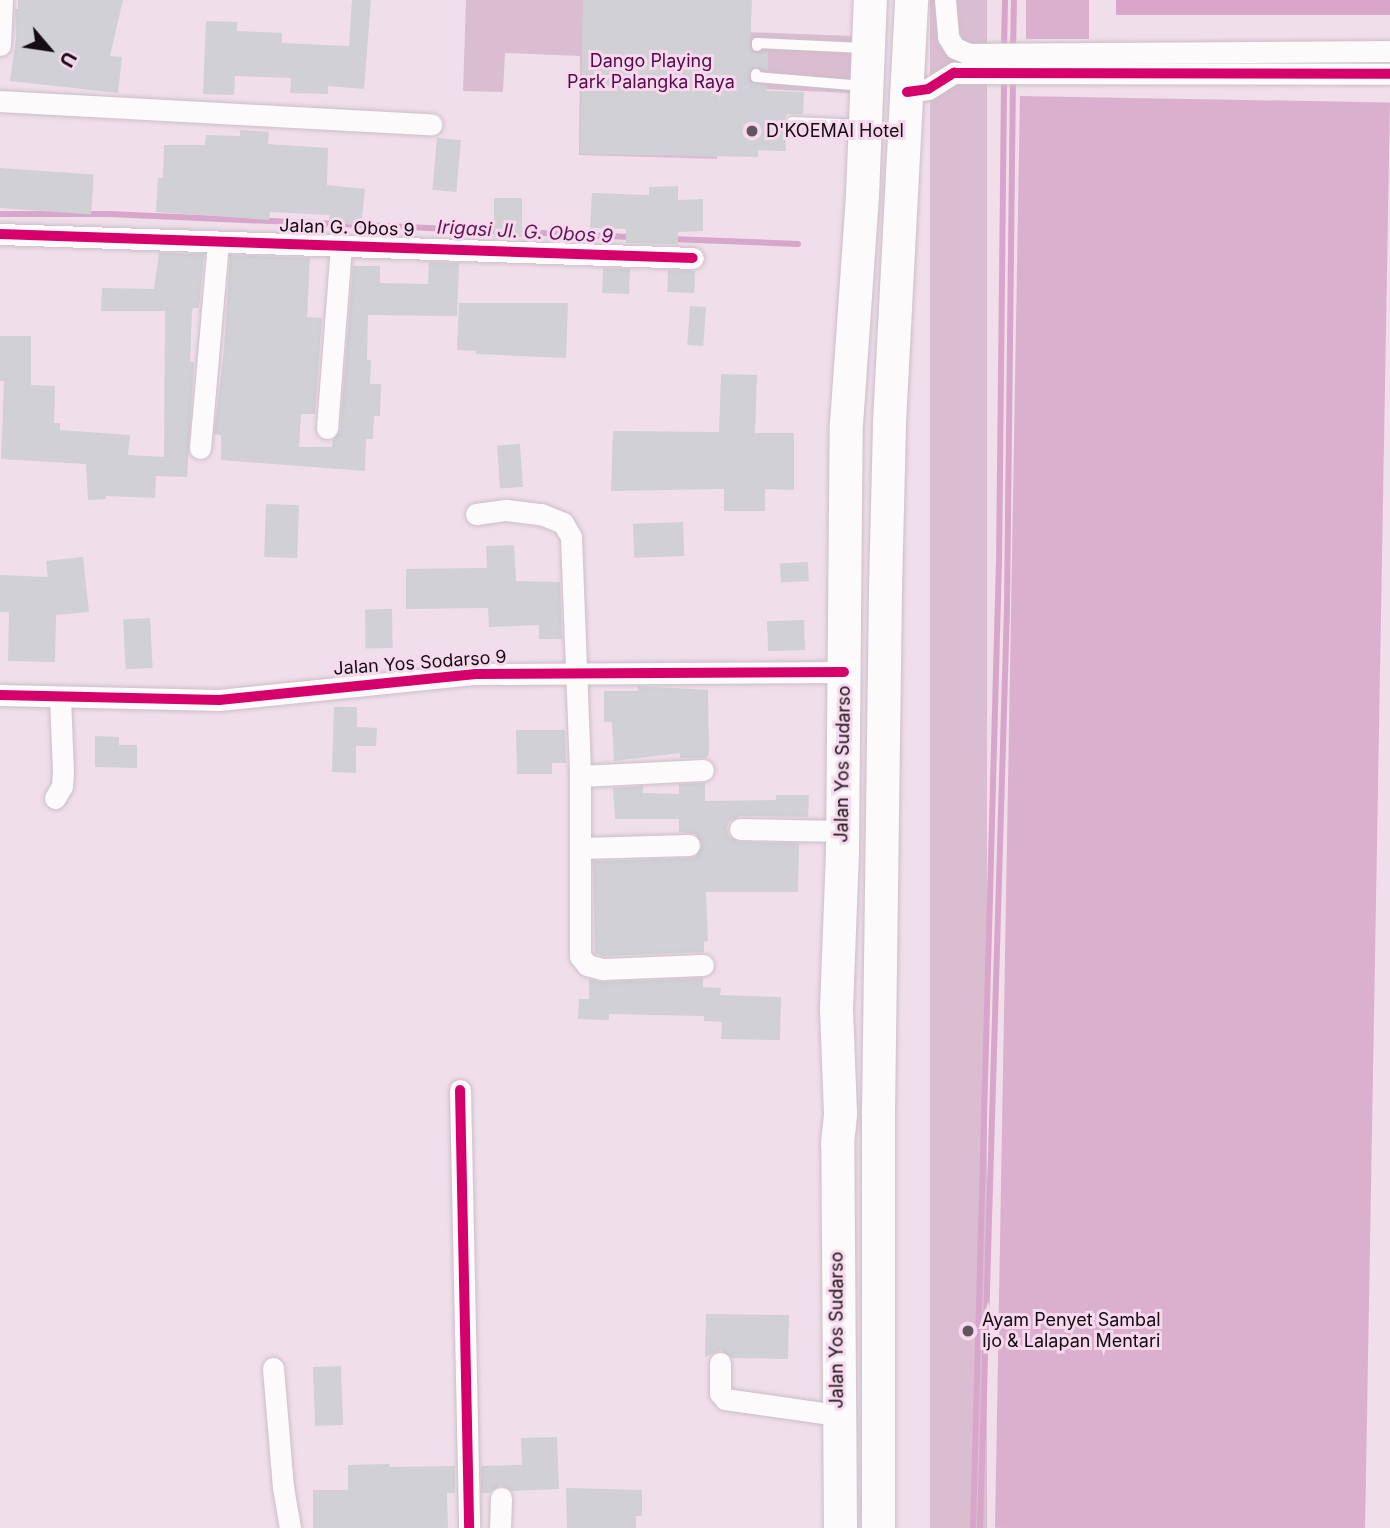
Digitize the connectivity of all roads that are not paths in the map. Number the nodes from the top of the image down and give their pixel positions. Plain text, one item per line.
1 (2, 0) edge
2 (870, 0) edge
3 (911, 0) edge
4 (945, 0) edge
5 (0, 45) edge
6 (757, 47) dead end
7 (868, 48) junction
8 (1390, 51) edge
9 (756, 74) dead end
10 (1390, 74) edge
11 (866, 86) junction
12 (907, 92) junction
13 (0, 101) edge
14 (792, 122) dead end
15 (431, 124) dead end
16 (865, 125) junction
17 (0, 234) edge
18 (218, 242) junction
19 (341, 245) junction
20 (693, 258) dead end
21 (327, 428) dead end
22 (200, 448) dead end
23 (476, 514) dead end
24 (844, 672) junction
25 (575, 674) junction
26 (0, 695) edge
27 (60, 698) junction
28 (703, 770) dead end
29 (580, 776) junction
30 (55, 798) dead end
31 (740, 829) dead end
32 (842, 831) junction
33 (689, 845) dead end
34 (581, 848) junction
35 (703, 965) dead end
36 (460, 1090) dead end
37 (840, 1112) junction
38 (878, 1112) junction
39 (720, 1363) dead end
40 (272, 1368) dead end
41 (838, 1416) junction
42 (500, 1498) dead end
43 (290, 1528) edge
44 (469, 1528) edge
45 (500, 1528) edge
46 (840, 1528) edge
47 (878, 1528) edge

1 - 5 street
2 - 7 main road, Jalan Yos Sudarso
3 - 12 main road
4 - 8 street
6 - 7 lane
7 - 11 main road, Jalan Yos Sudarso
9 - 11 lane
10 - 12 street
11 - 16 main road, Jalan Yos Sudarso
12 - 38 main road
13 - 15 street
14 - 16 lane
16 - 24 main road, Jalan Yos Sudarso
17 - 18 street, Jalan G. Obos 9
18 - 19 street, Jalan G. Obos 9
18 - 22 street
19 - 20 street, Jalan G. Obos 9
19 - 21 street
23 - 25 street
24 - 25 street, Jalan Yos Sodarso 9
24 - 32 main road, Jalan Yos Sudarso
25 - 27 street, Jalan Yos Sodarso 9
25 - 29 street
26 - 27 street, Jalan Yos Sodarso 9
27 - 30 street
28 - 29 street
29 - 34 street
31 - 32 street
32 - 37 main road, Jalan Yos Sudarso
33 - 34 street
34 - 35 street
36 - 44 street
37 - 38 main road
37 - 41 main road, Jalan Yos Sudarso
38 - 47 main road
39 - 41 street
40 - 43 street
41 - 46 main road, Jalan Yos Sudarso
42 - 45 street

